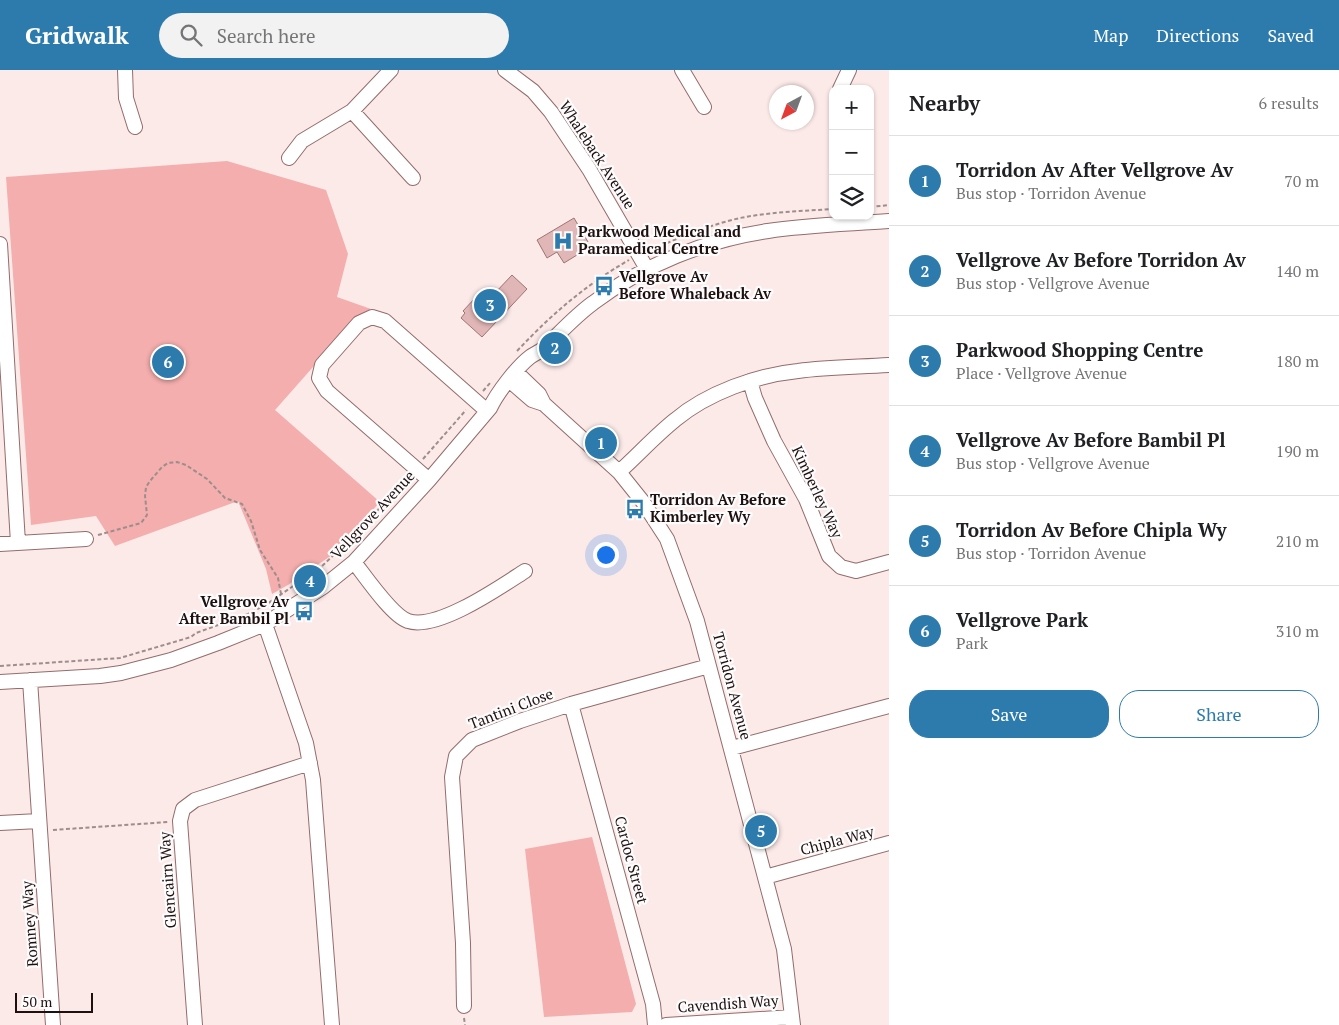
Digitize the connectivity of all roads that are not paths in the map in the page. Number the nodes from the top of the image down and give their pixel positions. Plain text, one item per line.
1 (125, 70) edge
2 (391, 70) edge
3 (682, 70) edge
4 (849, 70) edge
5 (507, 71) edge
6 (842, 85) edge
7 (704, 107) dead end
8 (352, 111) junction
9 (134, 127) dead end
10 (289, 158) dead end
11 (413, 178) dead end
12 (889, 221) edge
13 (0, 244) edge
14 (647, 269) junction
15 (889, 365) edge
16 (516, 379) junction
17 (750, 381) junction
18 (489, 409) junction
19 (620, 472) junction
20 (429, 480) junction
21 (86, 539) road end
22 (18, 543) junction
23 (0, 544) edge
24 (354, 562) junction
25 (889, 562) edge
26 (525, 571) dead end
27 (265, 624) junction
28 (709, 666) junction
29 (30, 680) junction
30 (0, 682) edge
31 (571, 704) junction
32 (889, 706) edge
33 (732, 748) junction
34 (310, 763) junction
35 (0, 823) edge
36 (40, 826) junction
37 (889, 843) edge
38 (765, 878) junction
39 (464, 1006) dead end
40 (792, 1021) edge
41 (53, 1025) edge
42 (195, 1025) edge
43 (332, 1025) edge
44 (655, 1025) edge
45 (666, 1025) edge

1 - 9 street
2 - 8 street
3 - 7 street
4 - 6 street
5 - 14 street, Whaleback Avenue
8 - 10 street
8 - 11 street
12 - 14 street, Vellgrove Avenue
13 - 22 street
14 - 16 street, Vellgrove Avenue
15 - 17 street
16 - 18 street, Vellgrove Avenue
16 - 19 street, Torridon Avenue
17 - 19 street
17 - 25 street, Kimberley Way
18 - 20 street, Vellgrove Avenue
18 - 20 street
19 - 28 street, Torridon Avenue
20 - 24 street, Vellgrove Avenue
21 - 22 street
22 - 23 street
24 - 26 street
24 - 27 street, Vellgrove Avenue
27 - 29 street, Vellgrove Avenue
27 - 34 street
28 - 31 street, Tantini Close
28 - 33 street, Torridon Avenue
29 - 30 street, Vellgrove Avenue
29 - 36 street, Romney Way
31 - 39 street, Tantini Close
31 - 44 street, Cardoc Street
32 - 33 street
33 - 38 street, Torridon Avenue
34 - 42 street, Glencairn Way
34 - 43 street
35 - 36 street
36 - 41 street, Romney Way
37 - 38 street, Chipla Way
38 - 40 street, Torridon Avenue
40 - 45 street, Cavendish Way

